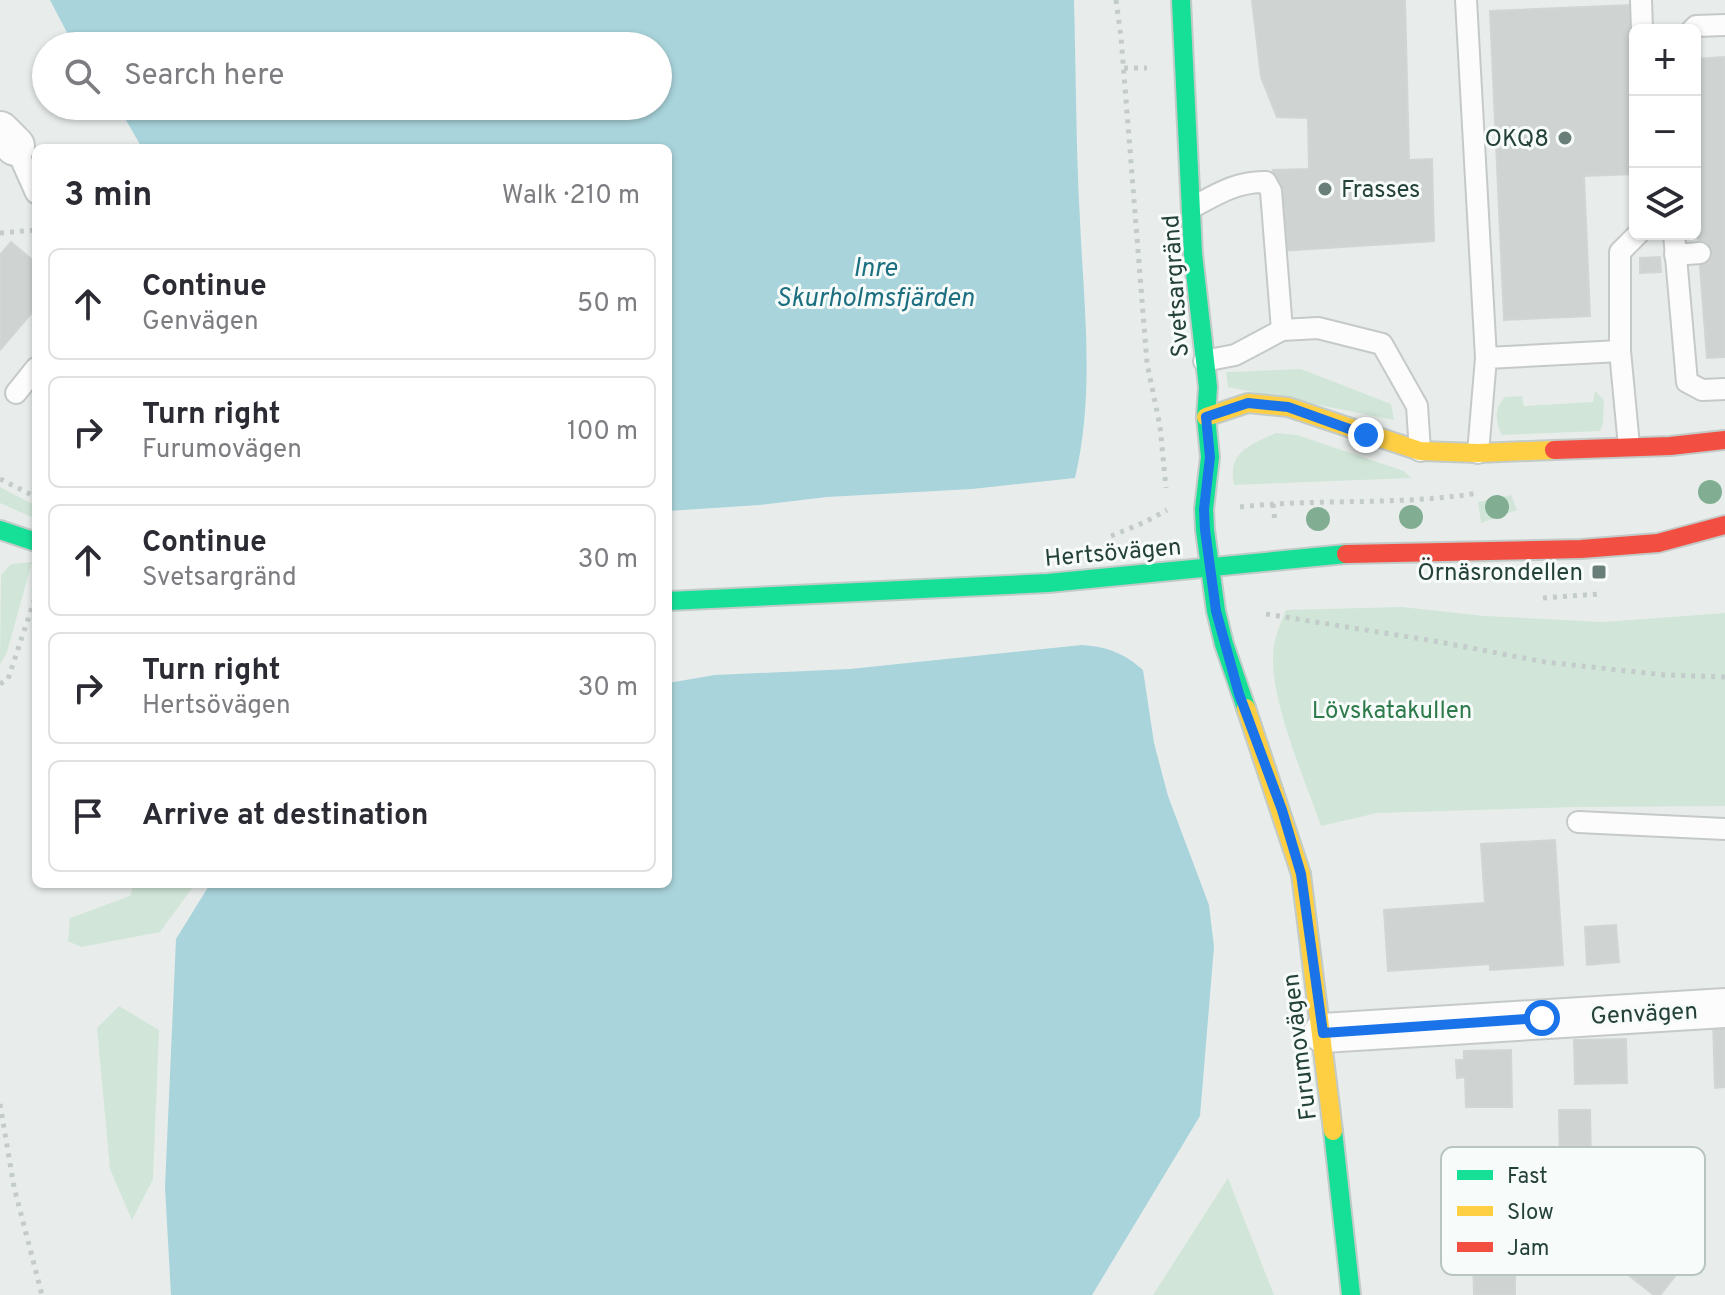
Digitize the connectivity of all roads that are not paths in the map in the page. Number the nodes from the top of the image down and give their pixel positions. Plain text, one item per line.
1 (1181, 0) edge
2 (1466, 0) edge
3 (1641, 0) edge
4 (1642, 24) edge
5 (1725, 25) edge
6 (1701, 26) edge
7 (8, 139) edge
8 (32, 185) edge
9 (1193, 207) junction
10 (1632, 240) edge
11 (1674, 240) edge
12 (1700, 253) dead end
13 (1675, 255) junction
14 (1282, 330) junction
15 (1620, 351) junction
16 (1486, 358) junction
17 (1204, 361) junction
18 (32, 373) edge
19 (1725, 389) edge
20 (16, 393) dead end
21 (1206, 417) junction
22 (1725, 440) edge
23 (1629, 446) junction
24 (1420, 451) junction
25 (1478, 453) junction
26 (1725, 525) edge
27 (0, 530) edge
28 (32, 541) edge
29 (1658, 543) junction
30 (1702, 550) dead end
31 (1210, 567) junction
32 (672, 601) edge
33 (1578, 822) dead end
34 (1725, 829) edge
35 (1725, 1008) edge
36 (1323, 1033) junction
37 (1351, 1295) edge

1 - 9 street, Svetsargränd
2 - 16 lane
3 - 4 lane
5 - 6 lane
7 - 8 lane
9 - 14 lane
9 - 17 street, Svetsargränd
10 - 15 lane
11 - 13 lane
12 - 13 lane
13 - 19 lane
14 - 17 lane
14 - 24 lane
15 - 16 lane
15 - 23 lane
16 - 25 lane
17 - 21 street, Svetsargränd
18 - 20 lane
21 - 24 street
21 - 31 street, Svetsargränd
22 - 23 street
23 - 25 street
24 - 25 street
26 - 29 street, Hertsövägen
27 - 28 street
29 - 30 street, Hertsövägen
29 - 31 street, Hertsövägen
31 - 32 street, Hertsövägen
31 - 36 street, Furumovägen
33 - 34 lane
35 - 36 street, Genvägen
36 - 37 street, Furumovägen

